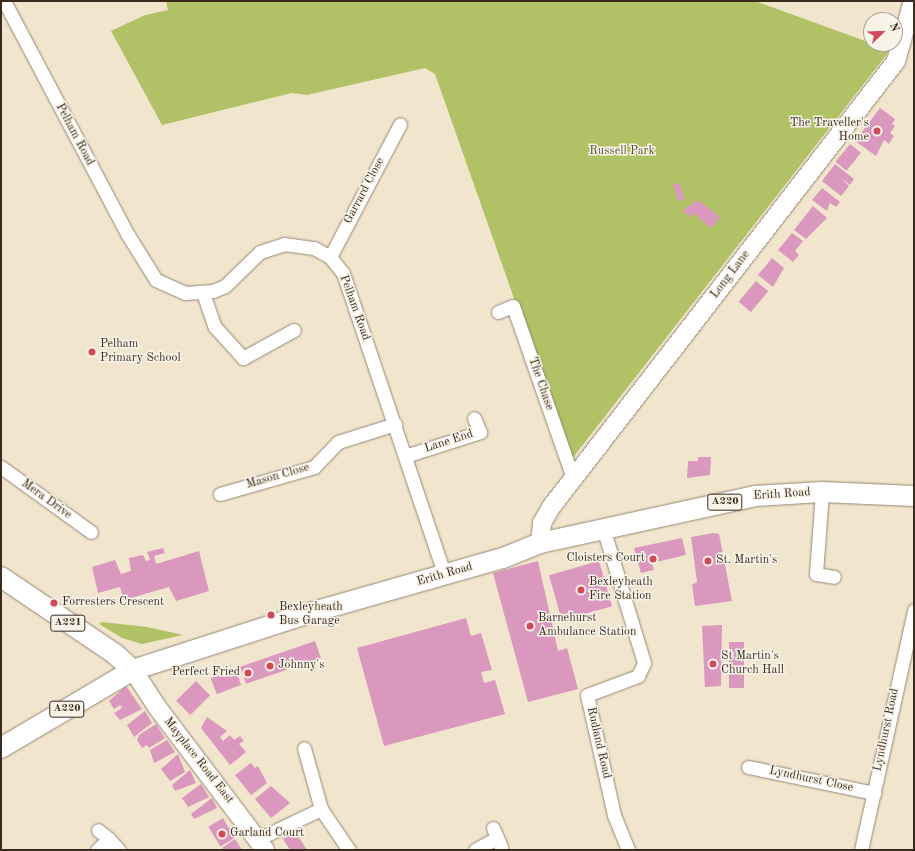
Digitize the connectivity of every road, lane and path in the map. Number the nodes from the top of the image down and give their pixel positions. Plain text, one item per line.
1 (4, 1) edge
2 (913, 1) edge
3 (910, 33) edge
4 (400, 124) dead end
5 (330, 257) junction
6 (203, 293) junction
7 (498, 312) dead end
8 (294, 330) dead end
9 (474, 418) dead end
10 (395, 424) junction
11 (405, 456) junction
12 (1, 467) edge
13 (573, 478) junction
14 (822, 492) junction
15 (220, 494) dead end
16 (914, 496) edge
17 (604, 531) junction
18 (91, 532) dead end
19 (540, 543) junction
20 (445, 576) junction
21 (1, 577) edge
22 (834, 577) dead end
23 (914, 610) edge
24 (133, 670) junction
25 (1, 748) edge
26 (304, 748) dead end
27 (748, 767) dead end
28 (874, 793) junction
29 (321, 809) junction
30 (98, 830) dead end
31 (497, 838) dead end
32 (109, 839) junction
33 (262, 844) edge
34 (97, 850) edge
35 (119, 850) edge
36 (349, 850) edge
37 (475, 850) edge
38 (628, 850) edge
39 (861, 850) edge

1 - 6 street, Pelham Road
2 - 3 street, Long Lane
3 - 13 street, Long Lane
4 - 5 street, Garrard Close
5 - 6 street, Pelham Road
5 - 10 street, Pelham Road
6 - 8 street
7 - 13 street, The Chase
9 - 11 street, Lane End
10 - 11 street, Pelham Road
10 - 15 street, Mason Close
11 - 20 street, Pelham Road
12 - 18 street, Mera Drive
13 - 19 street, Long Lane
14 - 16 main road, Erith Road / A220
14 - 17 main road, Erith Road / A220
14 - 22 street
17 - 19 main road, Erith Road / A220
17 - 38 street, Rudland Road
19 - 20 main road, Erith Road / A220
20 - 24 main road, Erith Road / A220
21 - 24 main road, A221
23 - 28 street, Lyndhurst Road
24 - 25 main road, Erith Road / A220
24 - 33 street, Mayplace Road East
26 - 29 street
27 - 28 street, Lyndhurst Close
28 - 39 street, Lyndhurst Road
29 - 33 street
29 - 36 street
30 - 32 street
31 - 37 street
32 - 34 street
32 - 35 street

